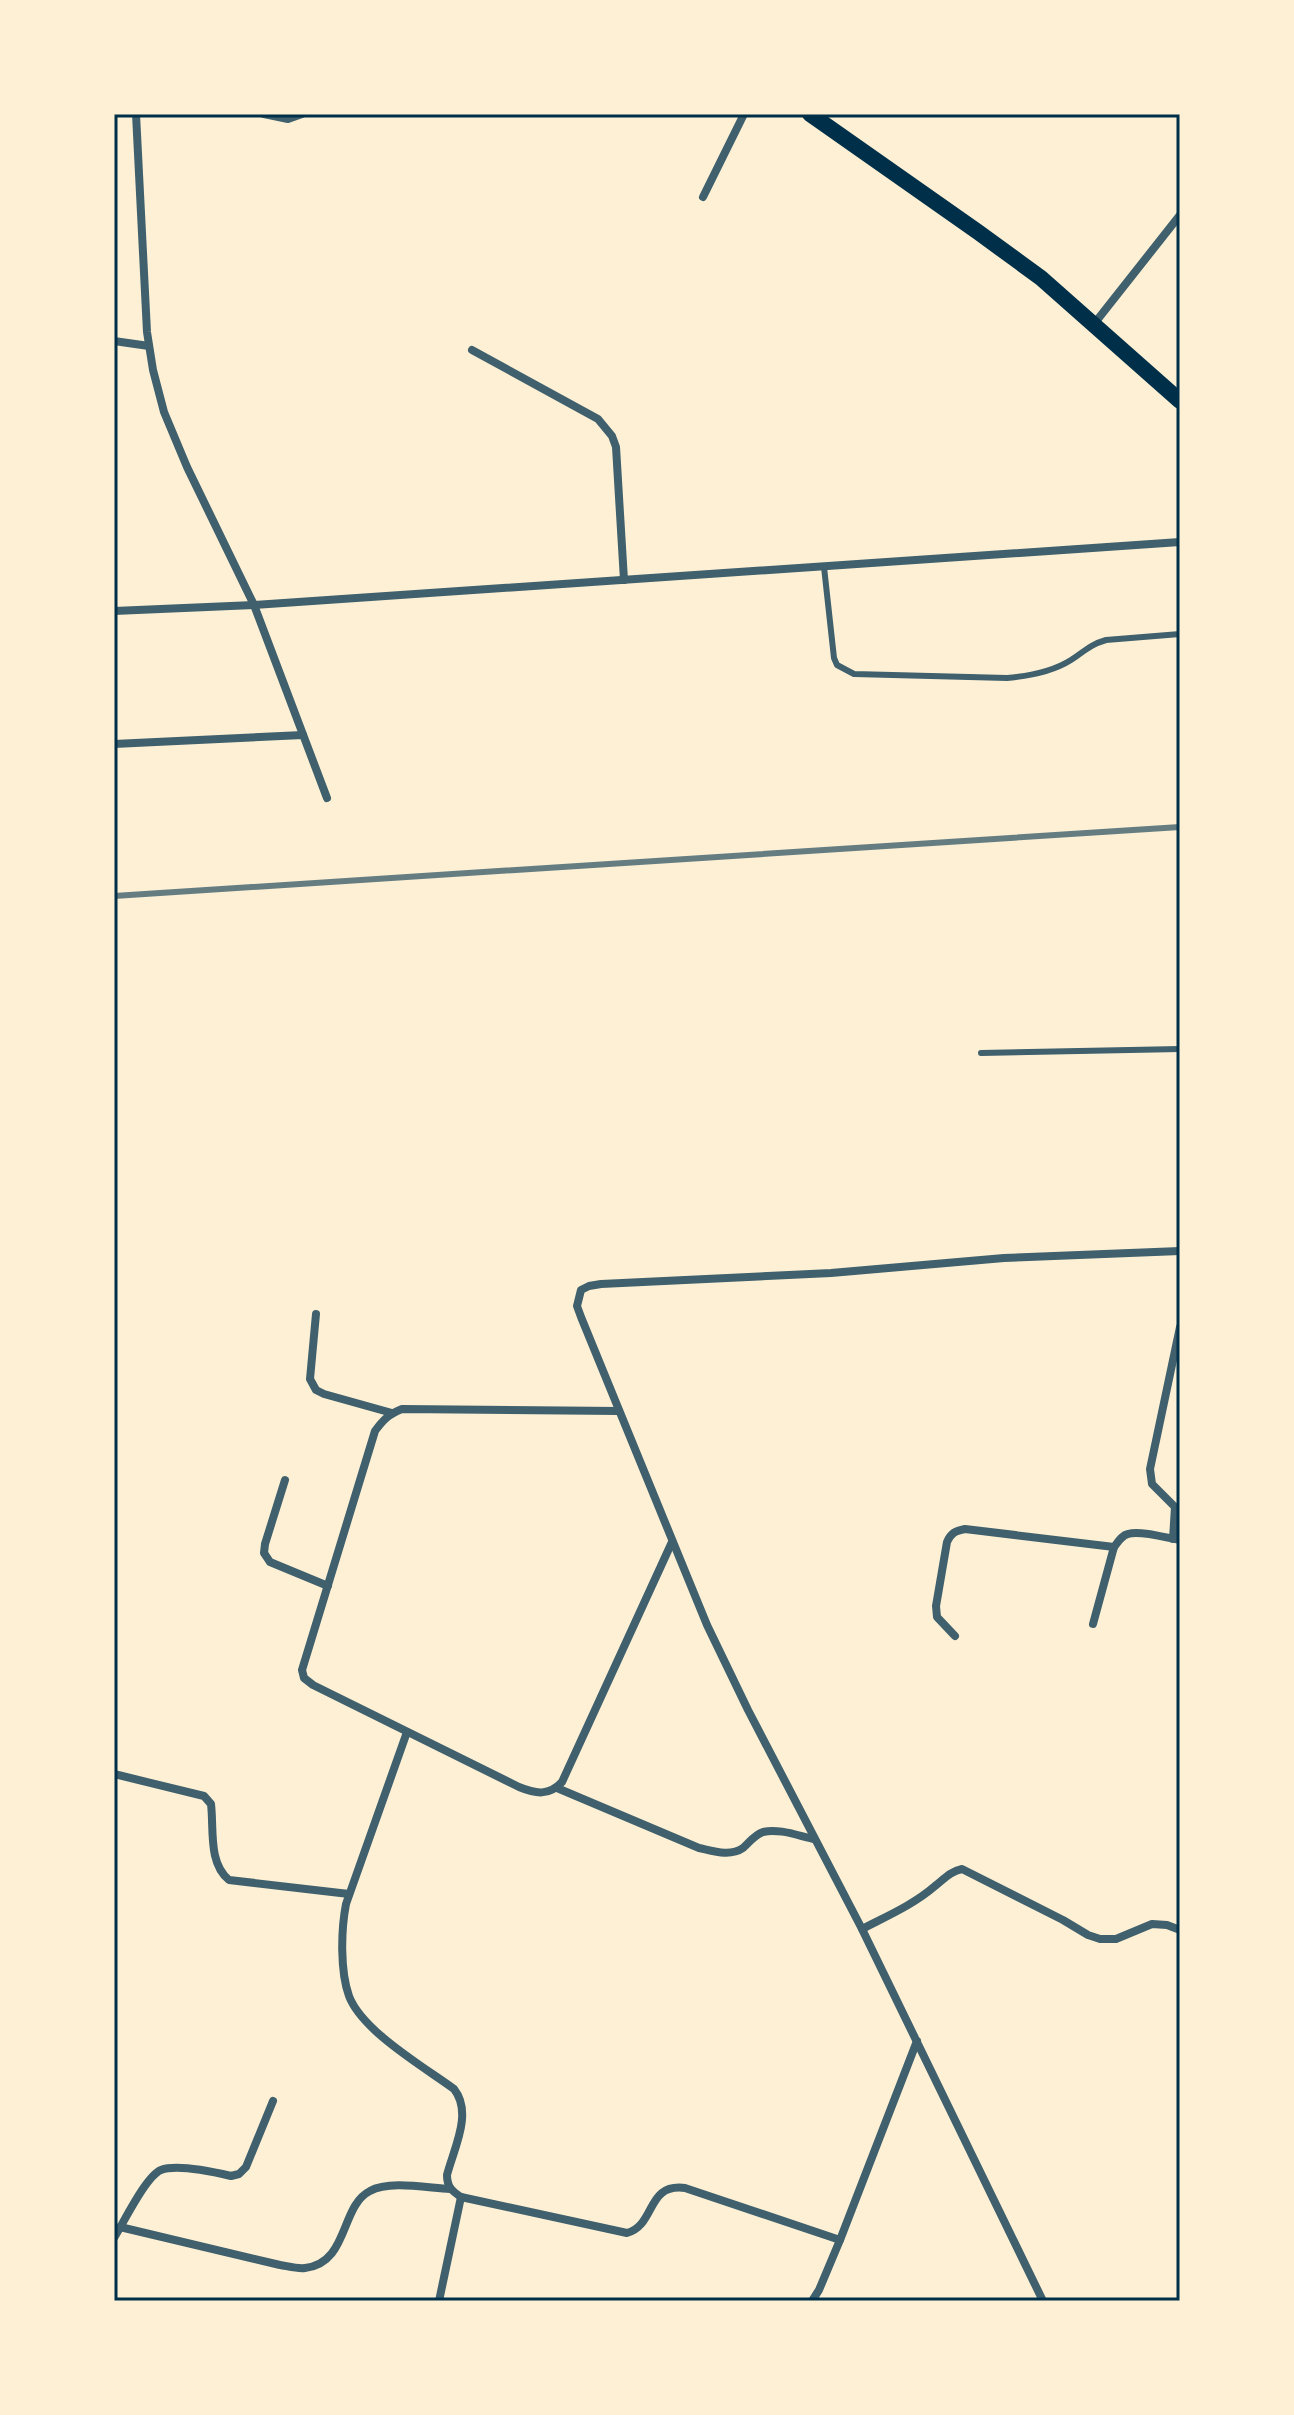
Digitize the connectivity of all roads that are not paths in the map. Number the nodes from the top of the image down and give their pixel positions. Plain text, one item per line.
1 (136, 114) edge
2 (264, 114) edge
3 (302, 114) edge
4 (744, 114) edge
5 (810, 114) edge
6 (703, 197) dead end
7 (1180, 215) edge
8 (1094, 324) junction
9 (114, 341) edge
10 (149, 346) junction
11 (472, 350) dead end
12 (1180, 401) edge
13 (1180, 542) edge
14 (824, 567) junction
15 (624, 580) junction
16 (254, 605) junction
17 (114, 611) edge
18 (1180, 634) edge
19 (303, 735) junction
20 (114, 744) edge
21 (327, 798) dead end
22 (1180, 1049) edge
23 (981, 1053) dead end
24 (1180, 1251) edge
25 (316, 1314) dead end
26 (1180, 1327) edge
27 (619, 1411) junction
28 (392, 1413) junction
29 (285, 1480) dead end
30 (1176, 1540) edge
31 (672, 1542) junction
32 (1114, 1547) junction
33 (328, 1586) junction
34 (1093, 1624) dead end
35 (955, 1636) dead end
36 (407, 1732) junction
37 (114, 1774) edge
38 (557, 1788) junction
39 (814, 1839) junction
40 (349, 1894) junction
41 (862, 1929) junction
42 (1180, 1930) edge
43 (917, 2041) junction
44 (273, 2101) dead end
45 (450, 2189) junction
46 (461, 2197) junction
47 (120, 2227) junction
48 (114, 2238) edge
49 (840, 2240) junction
50 (439, 2301) edge
51 (812, 2301) edge
52 (1043, 2301) edge

1 - 10 street
2 - 3 street
4 - 6 street
5 - 8 main road
7 - 8 street
8 - 12 main road
9 - 10 street
10 - 16 street
11 - 15 street
13 - 14 street
14 - 15 street
14 - 18 lane
15 - 16 street
16 - 17 street
16 - 19 street
19 - 20 street
19 - 21 street
22 - 23 lane
24 - 27 street
25 - 28 street
26 - 30 street
27 - 28 street
27 - 31 street
28 - 33 street
29 - 33 street
30 - 32 street
31 - 38 street
31 - 39 street
32 - 34 street
32 - 35 street
33 - 36 street
36 - 38 street
36 - 40 street
37 - 40 street
38 - 39 street
39 - 41 street
40 - 45 street
41 - 42 street
41 - 43 street
43 - 49 street
43 - 52 street
44 - 47 street
45 - 46 street
45 - 47 street
46 - 49 street
46 - 50 street
47 - 48 street
49 - 51 street

